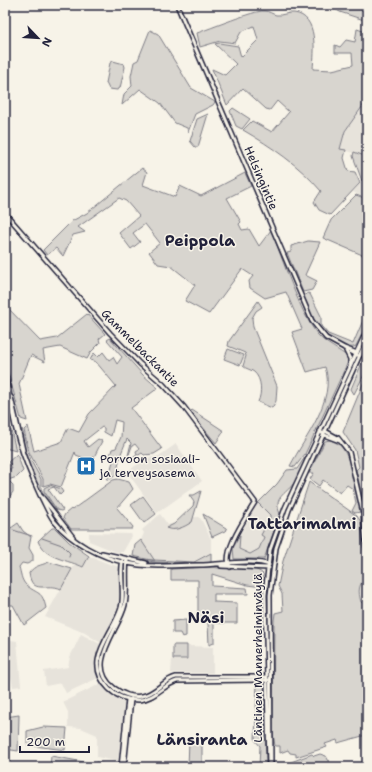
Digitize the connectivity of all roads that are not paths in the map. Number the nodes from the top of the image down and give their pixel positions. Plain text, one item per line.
1 (177, 5) edge
2 (5, 213) edge
3 (367, 330) edge
4 (367, 341) edge
5 (344, 349) junction
6 (358, 354) junction
7 (349, 370) junction
8 (5, 374) edge
9 (320, 431) junction
10 (324, 433) junction
11 (367, 552) edge
12 (125, 561) junction
13 (268, 564) junction
14 (229, 565) junction
15 (272, 567) junction
16 (267, 569) junction
17 (268, 679) junction
18 (130, 698) junction
19 (121, 767) edge
20 (124, 767) edge
21 (270, 767) edge

1 - 5 main road, Helsingintie
2 - 14 main road, Gammelbackantie
3 - 6 main road, Läntinen Mannerheiminväylä
4 - 6 main road, Läntinen Mannerheiminväylä
5 - 6 main road, Helsingintie
5 - 7 main road
6 - 7 main road, Läntinen Mannerheiminväylä
6 - 10 main road, Läntinen Mannerheiminväylä
7 - 9 main road, Läntinen Mannerheiminväylä
8 - 12 main road
9 - 10 main road
9 - 13 main road, Läntinen Mannerheiminväylä
10 - 11 main road
10 - 15 main road, Läntinen Mannerheiminväylä
12 - 14 main road
12 - 18 main road
13 - 14 main road
13 - 15 main road
13 - 16 main road, Läntinen Mannerheiminväylä
14 - 16 main road
15 - 16 main road
15 - 17 main road, Läntinen Mannerheiminväylä
16 - 17 main road, Läntinen Mannerheiminväylä
17 - 18 main road
17 - 21 main road, Läntinen Mannerheiminväylä
18 - 19 main road
18 - 20 main road

